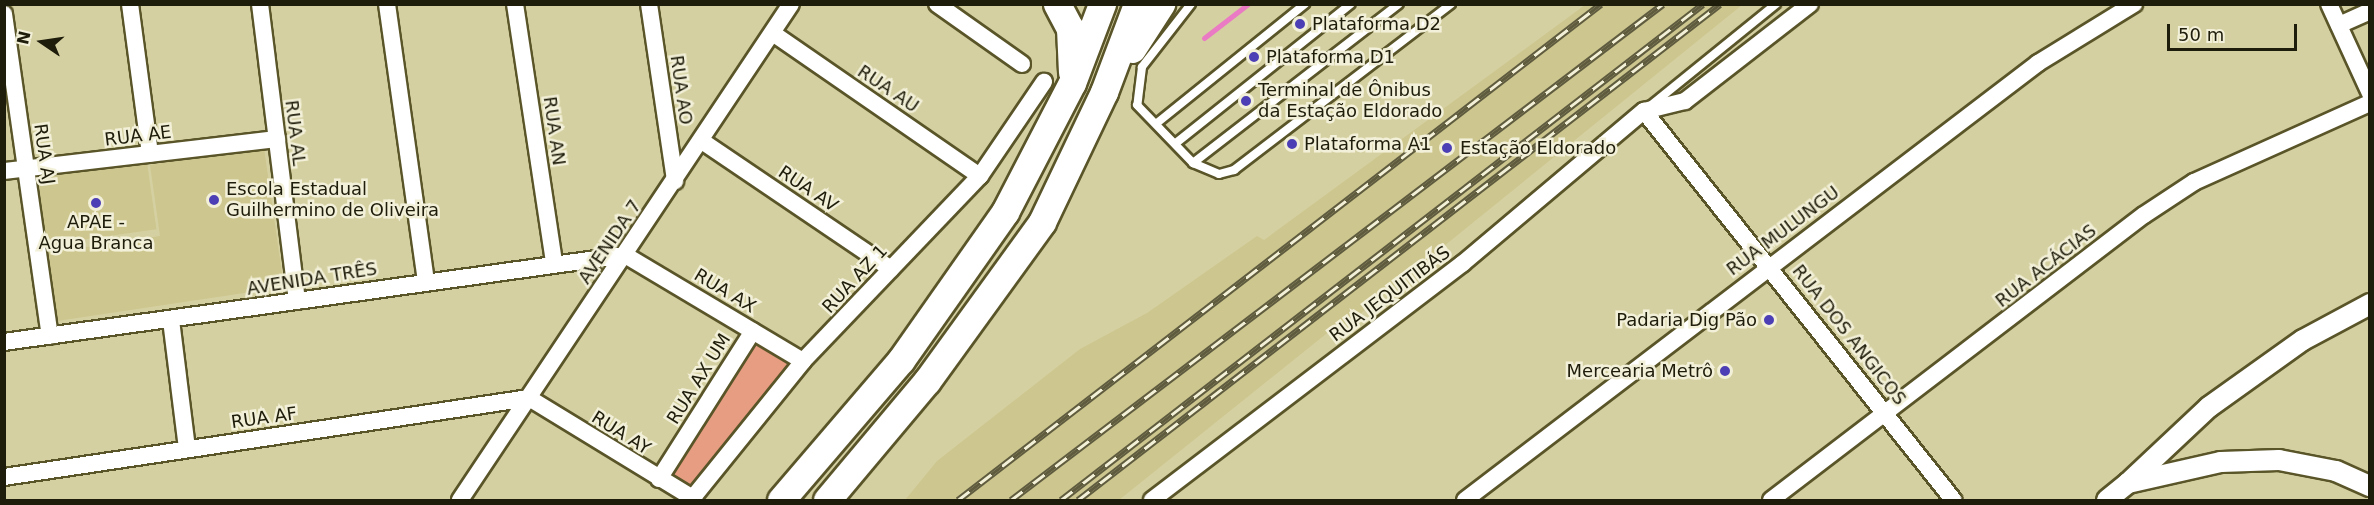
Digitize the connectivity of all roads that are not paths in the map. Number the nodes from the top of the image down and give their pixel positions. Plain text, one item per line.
1 (130, 4) edge
2 (260, 4) edge
3 (387, 4) edge
4 (515, 4) edge
5 (649, 4) edge
6 (791, 4) edge
7 (937, 4) edge
8 (1057, 4) edge
9 (1102, 4) edge
10 (1137, 4) edge
11 (1161, 4) edge
12 (1191, 4) edge
13 (1305, 4) edge
14 (1351, 4) edge
15 (1400, 4) edge
16 (1451, 4) edge
17 (1776, 4) edge
18 (1810, 4) edge
19 (2134, 4) edge
20 (2329, 4) edge
21 (2370, 11) edge
22 (4, 14) edge
23 (2339, 25) junction
24 (774, 34) junction
25 (1022, 64) dead end
26 (1044, 82) dead end
27 (1072, 82) junction
28 (1104, 92) junction
29 (2370, 93) edge
30 (2370, 103) edge
31 (1644, 111) junction
32 (1157, 123) junction
33 (277, 139) junction
34 (702, 141) junction
35 (1176, 143) junction
36 (150, 154) junction
37 (1193, 164) junction
38 (27, 168) junction
39 (4, 171) edge
40 (980, 176) junction
41 (675, 181) junction
42 (625, 255) junction
43 (554, 263) junction
44 (1770, 265) junction
45 (891, 269) junction
46 (426, 282) junction
47 (297, 301) junction
48 (2370, 304) edge
49 (171, 320) junction
50 (753, 331) junction
51 (50, 336) junction
52 (4, 342) edge
53 (803, 361) junction
54 (529, 398) junction
55 (1886, 415) junction
56 (187, 449) junction
57 (4, 477) edge
58 (659, 479) junction
59 (2128, 483) junction
60 (2370, 486) edge
61 (692, 500) edge
62 (460, 501) edge
63 (781, 501) edge
64 (827, 501) edge
65 (1152, 501) edge
66 (1465, 501) edge
67 (1771, 501) edge
68 (1953, 501) edge
69 (2107, 501) edge

1 - 36 street
2 - 33 street, RUA AL
3 - 46 street
4 - 43 street, RUA AN
5 - 41 street, RUA AO
6 - 24 street, AVENIDA 7
7 - 25 street
8 - 27 highway
9 - 27 highway
10 - 28 highway
11 - 28 highway
12 - 32 lane
13 - 32 lane
14 - 35 lane
15 - 37 lane
16 - 37 lane
17 - 31 lane, RUA JEQUITIBÁS
18 - 31 street, RUA JEQUITIBÁS
19 - 44 street, RUA MULUNGU
20 - 23 street
21 - 23 street
22 - 38 street, RUA AJ
23 - 29 street
24 - 34 street, AVENIDA 7
24 - 40 street, RUA AU
26 - 40 street, RUA AZ 1
27 - 63 highway
28 - 64 highway
30 - 55 street, RUA ACÁCIAS
31 - 44 street, RUA DOS ANGICOS
31 - 65 street, RUA JEQUITIBÁS
32 - 35 lane
33 - 36 street, RUA AE
33 - 47 street, RUA AL
34 - 41 street, AVENIDA 7
34 - 45 street, RUA AV
35 - 37 lane
36 - 38 street, RUA AE
38 - 39 street, RUA AE
38 - 51 street, RUA AJ
40 - 45 street, RUA AZ 1
41 - 42 street, AVENIDA 7
42 - 43 street, AVENIDA TRÊS
42 - 50 street, RUA AX
42 - 54 street, AVENIDA 7
43 - 46 street, AVENIDA TRÊS
44 - 55 street, RUA DOS ANGICOS
44 - 66 street, RUA MULUNGU
45 - 53 street, RUA AZ 1
46 - 47 street, AVENIDA TRÊS
47 - 49 street, AVENIDA TRÊS
48 - 59 street
49 - 51 street, AVENIDA TRÊS
49 - 56 street
50 - 53 street, RUA AX
50 - 58 street, RUA AX UM
51 - 52 street, AVENIDA TRÊS
53 - 61 street, RUA AZ 1
54 - 56 street, RUA AF
54 - 58 street, RUA AY
54 - 62 street, AVENIDA 7
55 - 67 street, RUA ACÁCIAS
55 - 68 street, RUA DOS ANGICOS
56 - 57 street, RUA AF
58 - 61 street, RUA AY
59 - 60 street
59 - 69 street

